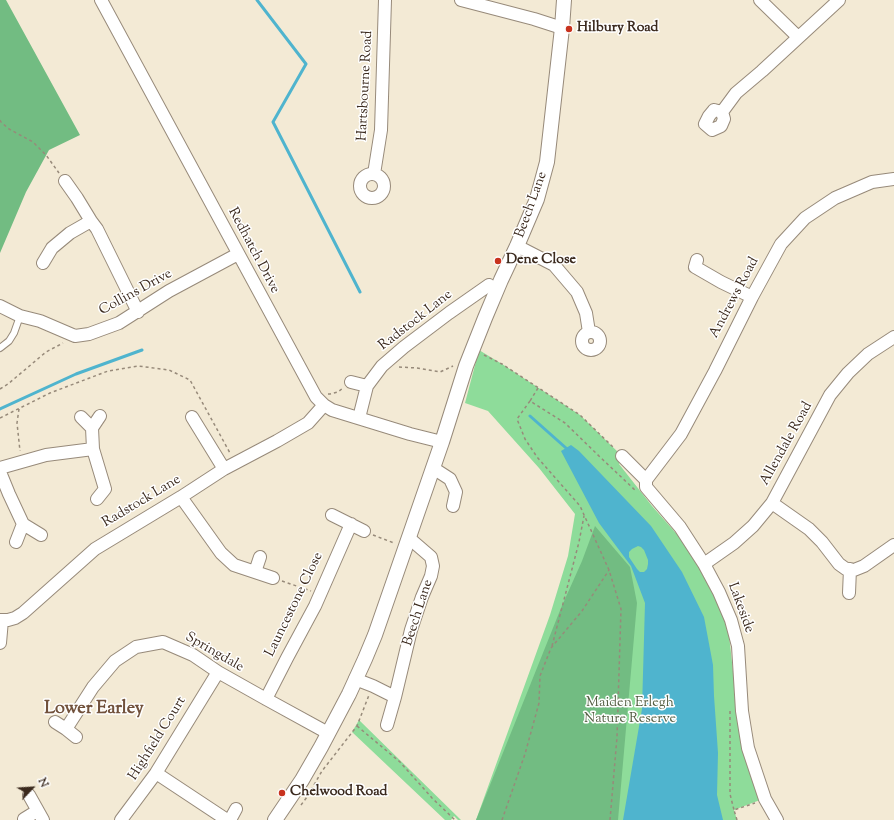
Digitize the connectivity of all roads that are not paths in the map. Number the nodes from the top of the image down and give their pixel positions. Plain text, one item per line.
1 (101, 0) edge
2 (385, 0) edge
3 (461, 0) edge
4 (564, 0) edge
5 (760, 0) edge
6 (839, 0) edge
7 (562, 28) junction
8 (798, 37) junction
9 (722, 112) dead end
10 (374, 174) dead end
11 (894, 179) edge
12 (65, 182) road end
13 (91, 221) junction
14 (517, 246) junction
15 (238, 254) junction
16 (43, 263) dead end
17 (694, 267) dead end
18 (489, 285) dead end
19 (752, 296) junction
20 (0, 306) edge
21 (138, 312) junction
22 (20, 316) junction
23 (590, 332) dead end
24 (894, 337) edge
25 (0, 348) edge
26 (350, 382) road end
27 (367, 386) junction
28 (324, 405) junction
29 (100, 416) dead end
30 (81, 417) dead end
31 (192, 417) dead end
32 (358, 418) junction
33 (92, 428) junction
34 (442, 442) junction
35 (93, 449) junction
36 (622, 456) road end
37 (0, 468) edge
38 (433, 468) junction
39 (224, 469) junction
40 (0, 472) edge
41 (646, 480) junction
42 (180, 497) junction
43 (97, 499) dead end
44 (772, 503) junction
45 (453, 506) dead end
46 (332, 514) dead end
47 (23, 524) junction
48 (351, 524) junction
49 (364, 531) road end
50 (41, 536) dead end
51 (16, 542) dead end
52 (407, 543) junction
53 (894, 545) edge
54 (260, 557) dead end
55 (704, 564) junction
56 (850, 569) junction
57 (255, 572) junction
58 (273, 578) road end
59 (849, 593) dead end
60 (1, 620) edge
61 (0, 642) edge
62 (218, 672) junction
63 (355, 679) junction
64 (394, 697) junction
65 (266, 699) junction
66 (55, 722) dead end
67 (387, 725) dead end
68 (66, 729) junction
69 (328, 733) junction
70 (76, 737) dead end
71 (156, 773) junction
72 (29, 795) dead end
73 (236, 809) dead end
74 (40, 815) edge
75 (24, 819) dead end
76 (121, 820) edge
77 (229, 820) edge
78 (275, 820) edge
79 (777, 820) edge

1 - 15 street, Redhatch Drive
2 - 10 street, Hartsbourne Road
3 - 7 street
4 - 7 street, Beech Lane
5 - 8 street
6 - 8 street
7 - 14 street, Beech Lane
8 - 9 street
11 - 19 street, Andrews Road
12 - 13 street
13 - 16 street
13 - 21 street
14 - 23 street
14 - 34 street, Beech Lane
15 - 21 street, Collins Drive
15 - 28 street, Redhatch Drive
17 - 19 street
18 - 27 street, Radstock Lane
19 - 41 street, Andrews Road
20 - 22 street
21 - 22 street, Collins Drive
22 - 25 lane
24 - 44 street, Allendale Road
26 - 27 street
27 - 32 street, Radstock Lane
28 - 32 street, Redhatch Drive
28 - 39 street, Radstock Lane
29 - 33 street
30 - 33 street
31 - 39 street
32 - 34 street, Redhatch Drive
33 - 35 street
34 - 38 street, Beech Lane
35 - 37 street
35 - 43 street
36 - 41 street, Lakeside
38 - 45 street
38 - 52 street, Beech Lane
39 - 42 street, Radstock Lane
40 - 47 street
41 - 55 street, Lakeside
42 - 57 street
42 - 60 street, Radstock Lane
44 - 55 street, Allendale Road
44 - 56 street
46 - 48 street
47 - 50 street
47 - 51 street
48 - 49 street
48 - 65 street, Launcestone Close
52 - 63 street, Beech Lane
52 - 64 street, Beech Lane
53 - 56 street
54 - 57 street
55 - 79 street, Lakeside
56 - 59 street
57 - 58 street
60 - 61 street, Radstock Lane
62 - 65 street, Springdale
62 - 68 street, Springdale
62 - 71 street, Highfield Court
63 - 64 street
63 - 69 street, Beech Lane
64 - 67 street, Beech Lane
65 - 69 street, Springdale
66 - 68 street
68 - 70 street
69 - 78 street, Beech Lane
71 - 76 street, Highfield Court
71 - 77 street
72 - 74 street
73 - 77 street
74 - 75 street

